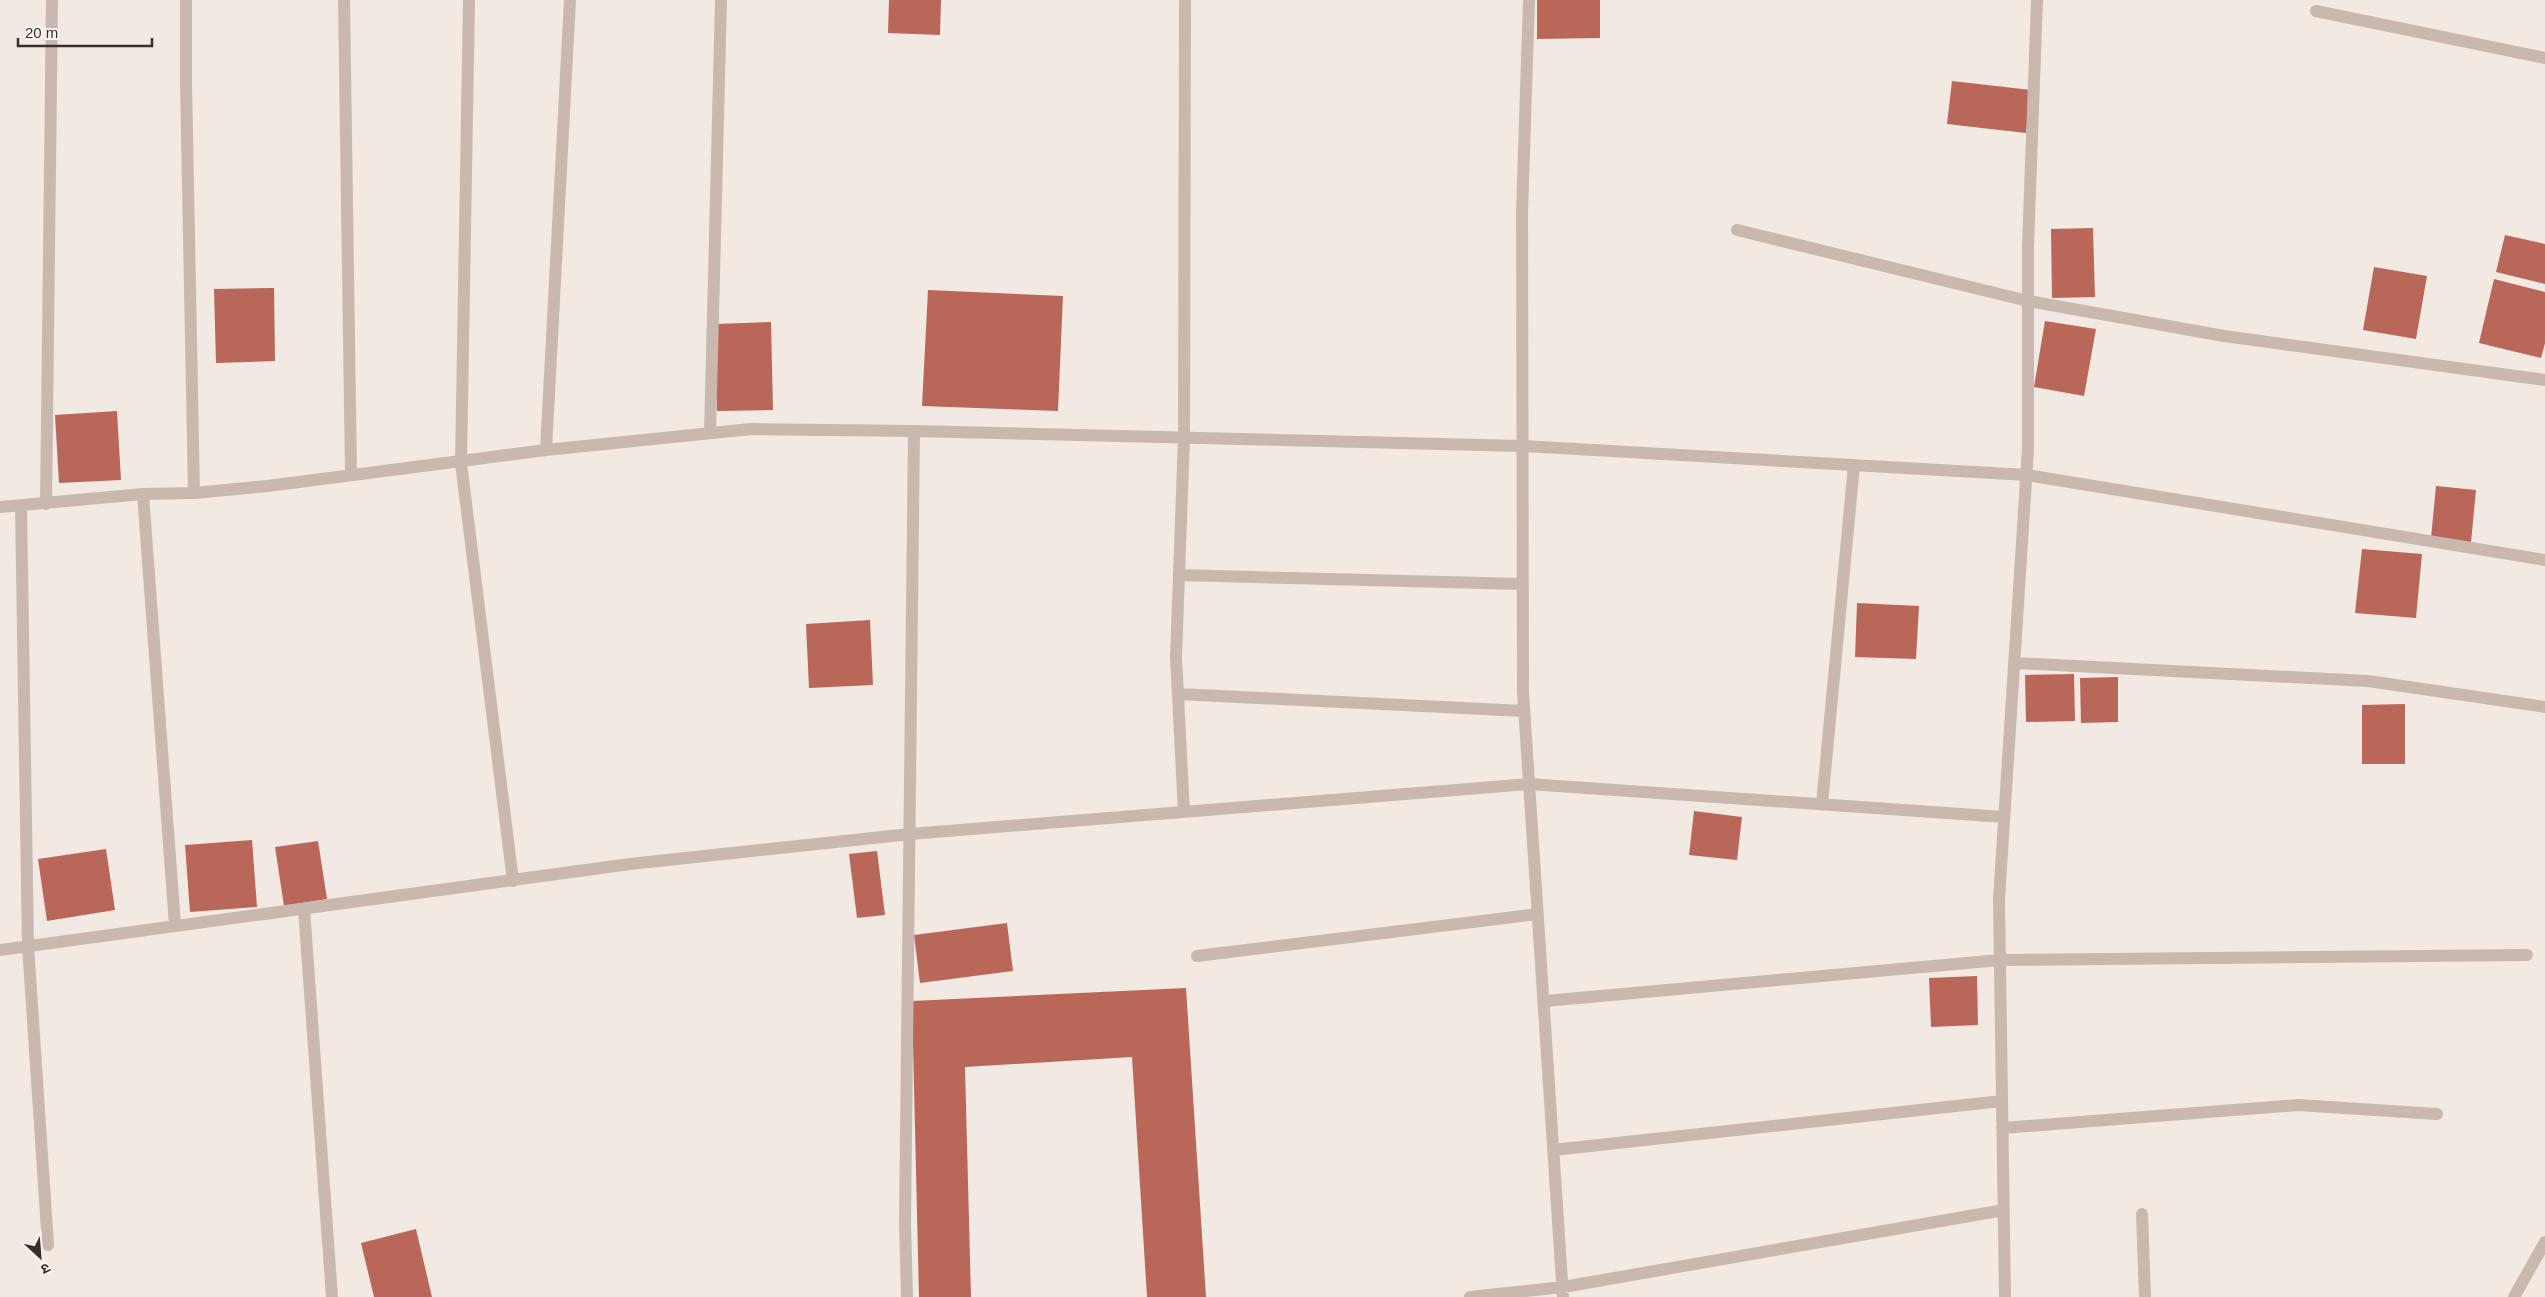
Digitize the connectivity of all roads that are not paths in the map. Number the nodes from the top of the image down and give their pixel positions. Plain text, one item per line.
1 (52, 0) edge
2 (186, 0) edge
3 (344, 0) edge
4 (469, 0) edge
5 (570, 0) edge
6 (721, 0) edge
7 (1185, 0) edge
8 (1529, 0) edge
9 (2037, 0) edge
10 (2316, 11) dead end
11 (2545, 58) edge
12 (1737, 230) dead end
13 (2028, 301) junction
14 (2545, 380) edge
15 (914, 431) junction
16 (710, 433) junction
17 (1184, 438) junction
18 (1522, 446) junction
19 (546, 450) junction
20 (461, 462) junction
21 (1854, 465) junction
22 (351, 474) junction
23 (2027, 475) junction
24 (194, 493) junction
25 (143, 494) junction
26 (46, 504) junction
27 (21, 506) junction
28 (0, 508) edge
29 (2545, 560) edge
30 (1179, 575) junction
31 (1522, 584) junction
32 (2015, 663) junction
33 (1178, 694) junction
34 (2545, 707) edge
35 (1524, 711) junction
36 (1529, 784) junction
37 (1822, 804) junction
38 (1184, 812) junction
39 (2004, 817) junction
40 (910, 834) junction
41 (513, 881) junction
42 (304, 909) junction
43 (1538, 914) junction
44 (175, 925) junction
45 (28, 946) junction
46 (0, 950) edge
47 (1197, 956) dead end
48 (2526, 956) dead end
49 (2000, 960) junction
50 (1545, 1001) junction
51 (2002, 1101) junction
52 (2438, 1114) dead end
53 (2002, 1128) junction
54 (1553, 1150) junction
55 (2004, 1210) junction
56 (2142, 1214) dead end
57 (2545, 1242) edge
58 (48, 1245) dead end
59 (1563, 1292) edge
60 (332, 1297) edge
61 (907, 1297) edge
62 (1470, 1297) edge
63 (2005, 1297) edge
64 (2145, 1297) edge
65 (2514, 1297) edge

1 - 26 street
2 - 24 street
3 - 22 street
4 - 20 street
5 - 19 street
6 - 16 street
7 - 17 street
8 - 18 street
9 - 13 street
10 - 11 street
12 - 13 street
13 - 14 street
13 - 23 street
15 - 16 street
15 - 17 street
15 - 40 street
16 - 19 street
17 - 18 street
17 - 30 street
18 - 21 street
18 - 31 street
19 - 20 street
20 - 22 street
20 - 41 street
21 - 23 street
21 - 37 street
22 - 24 street
23 - 29 street
23 - 32 street
24 - 25 street
25 - 26 street
25 - 44 street
26 - 27 street
27 - 28 street
27 - 45 street
30 - 31 street
30 - 33 street
31 - 35 street
32 - 34 street
32 - 39 street
33 - 35 street
33 - 38 street
35 - 36 street
36 - 37 street
36 - 38 street
36 - 43 street
37 - 39 street
38 - 40 street
39 - 49 street
40 - 41 street
40 - 61 street
41 - 42 street
42 - 44 street
42 - 60 street
43 - 47 street
43 - 50 street
44 - 45 street
45 - 46 street
45 - 58 street
48 - 49 street
49 - 50 street
49 - 51 street
50 - 54 street
51 - 53 street
51 - 54 street
52 - 53 street
53 - 55 street
54 - 59 street
55 - 59 street
55 - 63 street
56 - 64 street
57 - 65 street
59 - 62 street

